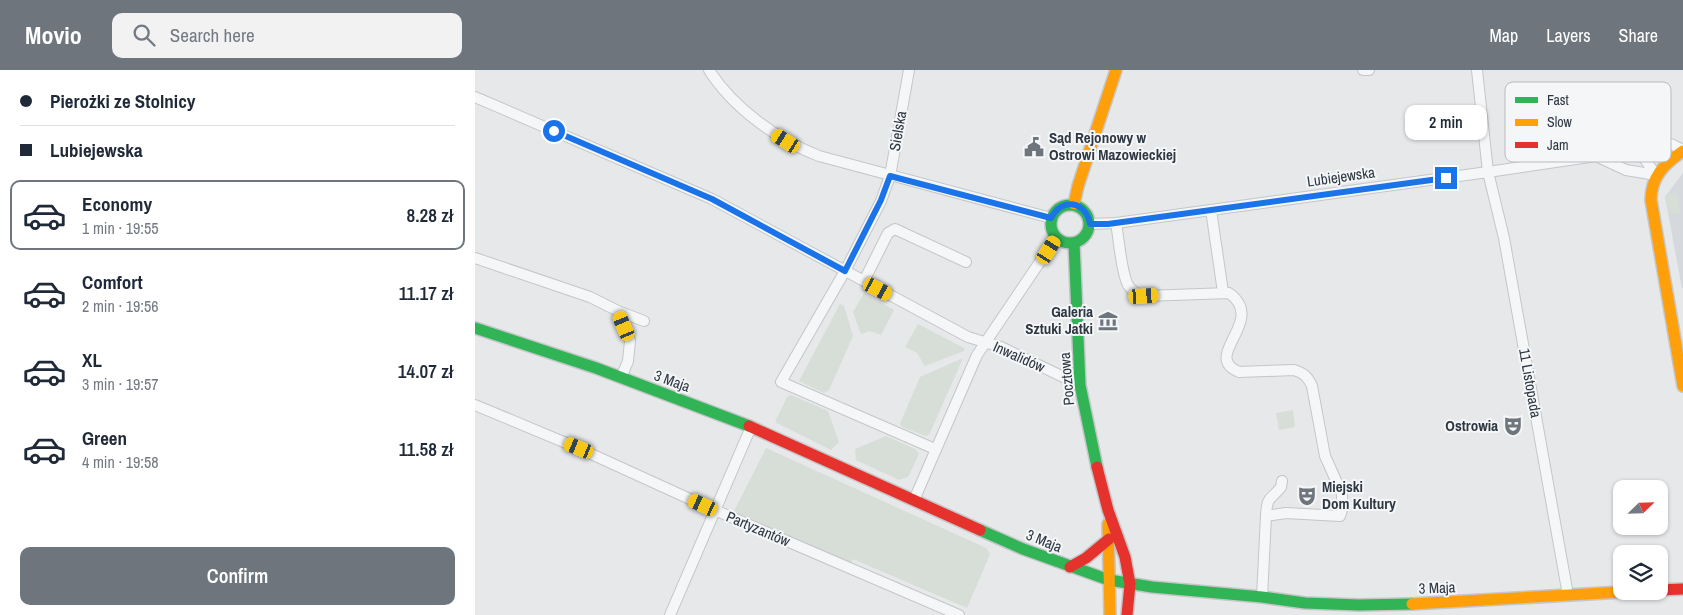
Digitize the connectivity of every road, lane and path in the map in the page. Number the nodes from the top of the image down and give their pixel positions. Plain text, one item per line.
1 (709, 70) edge
2 (909, 70) edge
3 (1116, 70) edge
4 (1363, 70) edge
5 (1369, 70) edge
6 (1477, 70) edge
7 (475, 97) edge
8 (1671, 144) edge
9 (1683, 151) edge
10 (1671, 159) edge
11 (1556, 162) edge
12 (1608, 162) edge
13 (1647, 162) edge
14 (1667, 162) edge
15 (1488, 172) junction
16 (1656, 175) junction
17 (890, 176) junction
18 (1074, 204) junction
19 (1211, 210) junction
20 (1051, 218) junction
21 (1116, 223) junction
22 (1090, 224) junction
23 (1056, 238) junction
24 (1073, 243) junction
25 (475, 258) edge
26 (966, 262) dead end
27 (845, 271) junction
28 (864, 281) junction
29 (1223, 292) junction
30 (618, 312) junction
31 (644, 321) dead end
32 (475, 328) edge
33 (984, 342) junction
34 (621, 378) junction
35 (1080, 385) junction
36 (1683, 386) edge
37 (475, 406) edge
38 (751, 427) junction
39 (935, 450) junction
40 (1282, 481) dead end
41 (913, 500) junction
42 (715, 510) junction
43 (1108, 510) junction
44 (1266, 516) junction
45 (1109, 539) junction
46 (1071, 567) junction
47 (1109, 580) junction
48 (1130, 584) junction
49 (1683, 589) edge
50 (1668, 590) edge
51 (1613, 592) edge
52 (1567, 595) junction
53 (1262, 597) junction
54 (1360, 610) edge
55 (670, 615) edge
56 (959, 615) edge
57 (1110, 615) edge
58 (1127, 615) edge

1 - 17 street
2 - 17 street, Sielska
3 - 18 street
4 - 5 street
6 - 15 street, 11 Listopada
7 - 27 street, Inwalidów
8 - 9 street, Lubiejewska
9 - 10 street, Lubiejewska
11 - 15 street, Lubiejewska
12 - 16 street
13 - 16 street
14 - 16 street, Lubiejewska
15 - 19 street, Lubiejewska
15 - 52 street, 11 Listopada
16 - 36 street
17 - 20 street
17 - 27 street, Sielska
18 - 20 street
18 - 22 street
19 - 21 street, Lubiejewska
19 - 29 street
20 - 23 street
21 - 22 street, Lubiejewska
21 - 29 street
22 - 24 street
23 - 24 street
23 - 33 street
24 - 35 street, Pocztowa
25 - 30 street
26 - 28 street
27 - 28 street, Inwalidów
27 - 39 street, Sielska
28 - 33 street, Inwalidów
29 - 44 street
30 - 31 street
30 - 34 street
32 - 34 street, 3 Maja
33 - 35 street, Inwalidów
33 - 39 street
34 - 38 street, 3 Maja
35 - 43 street, Pocztowa
37 - 42 street, Partyzantów
38 - 41 street, 3 Maja
38 - 42 street
39 - 41 street
40 - 44 street
41 - 46 street, 3 Maja
42 - 55 street
42 - 56 street, Partyzantów
43 - 45 street, Pocztowa
43 - 48 street, Pocztowa
44 - 53 street
45 - 46 street
45 - 47 street, Pocztowa
46 - 47 street, 3 Maja
47 - 48 street, 3 Maja
47 - 57 street, Pocztowa
48 - 53 street, 3 Maja
48 - 58 street, Pocztowa
49 - 50 street
51 - 52 street, 3 Maja
52 - 54 street, 3 Maja
53 - 54 street, 3 Maja

